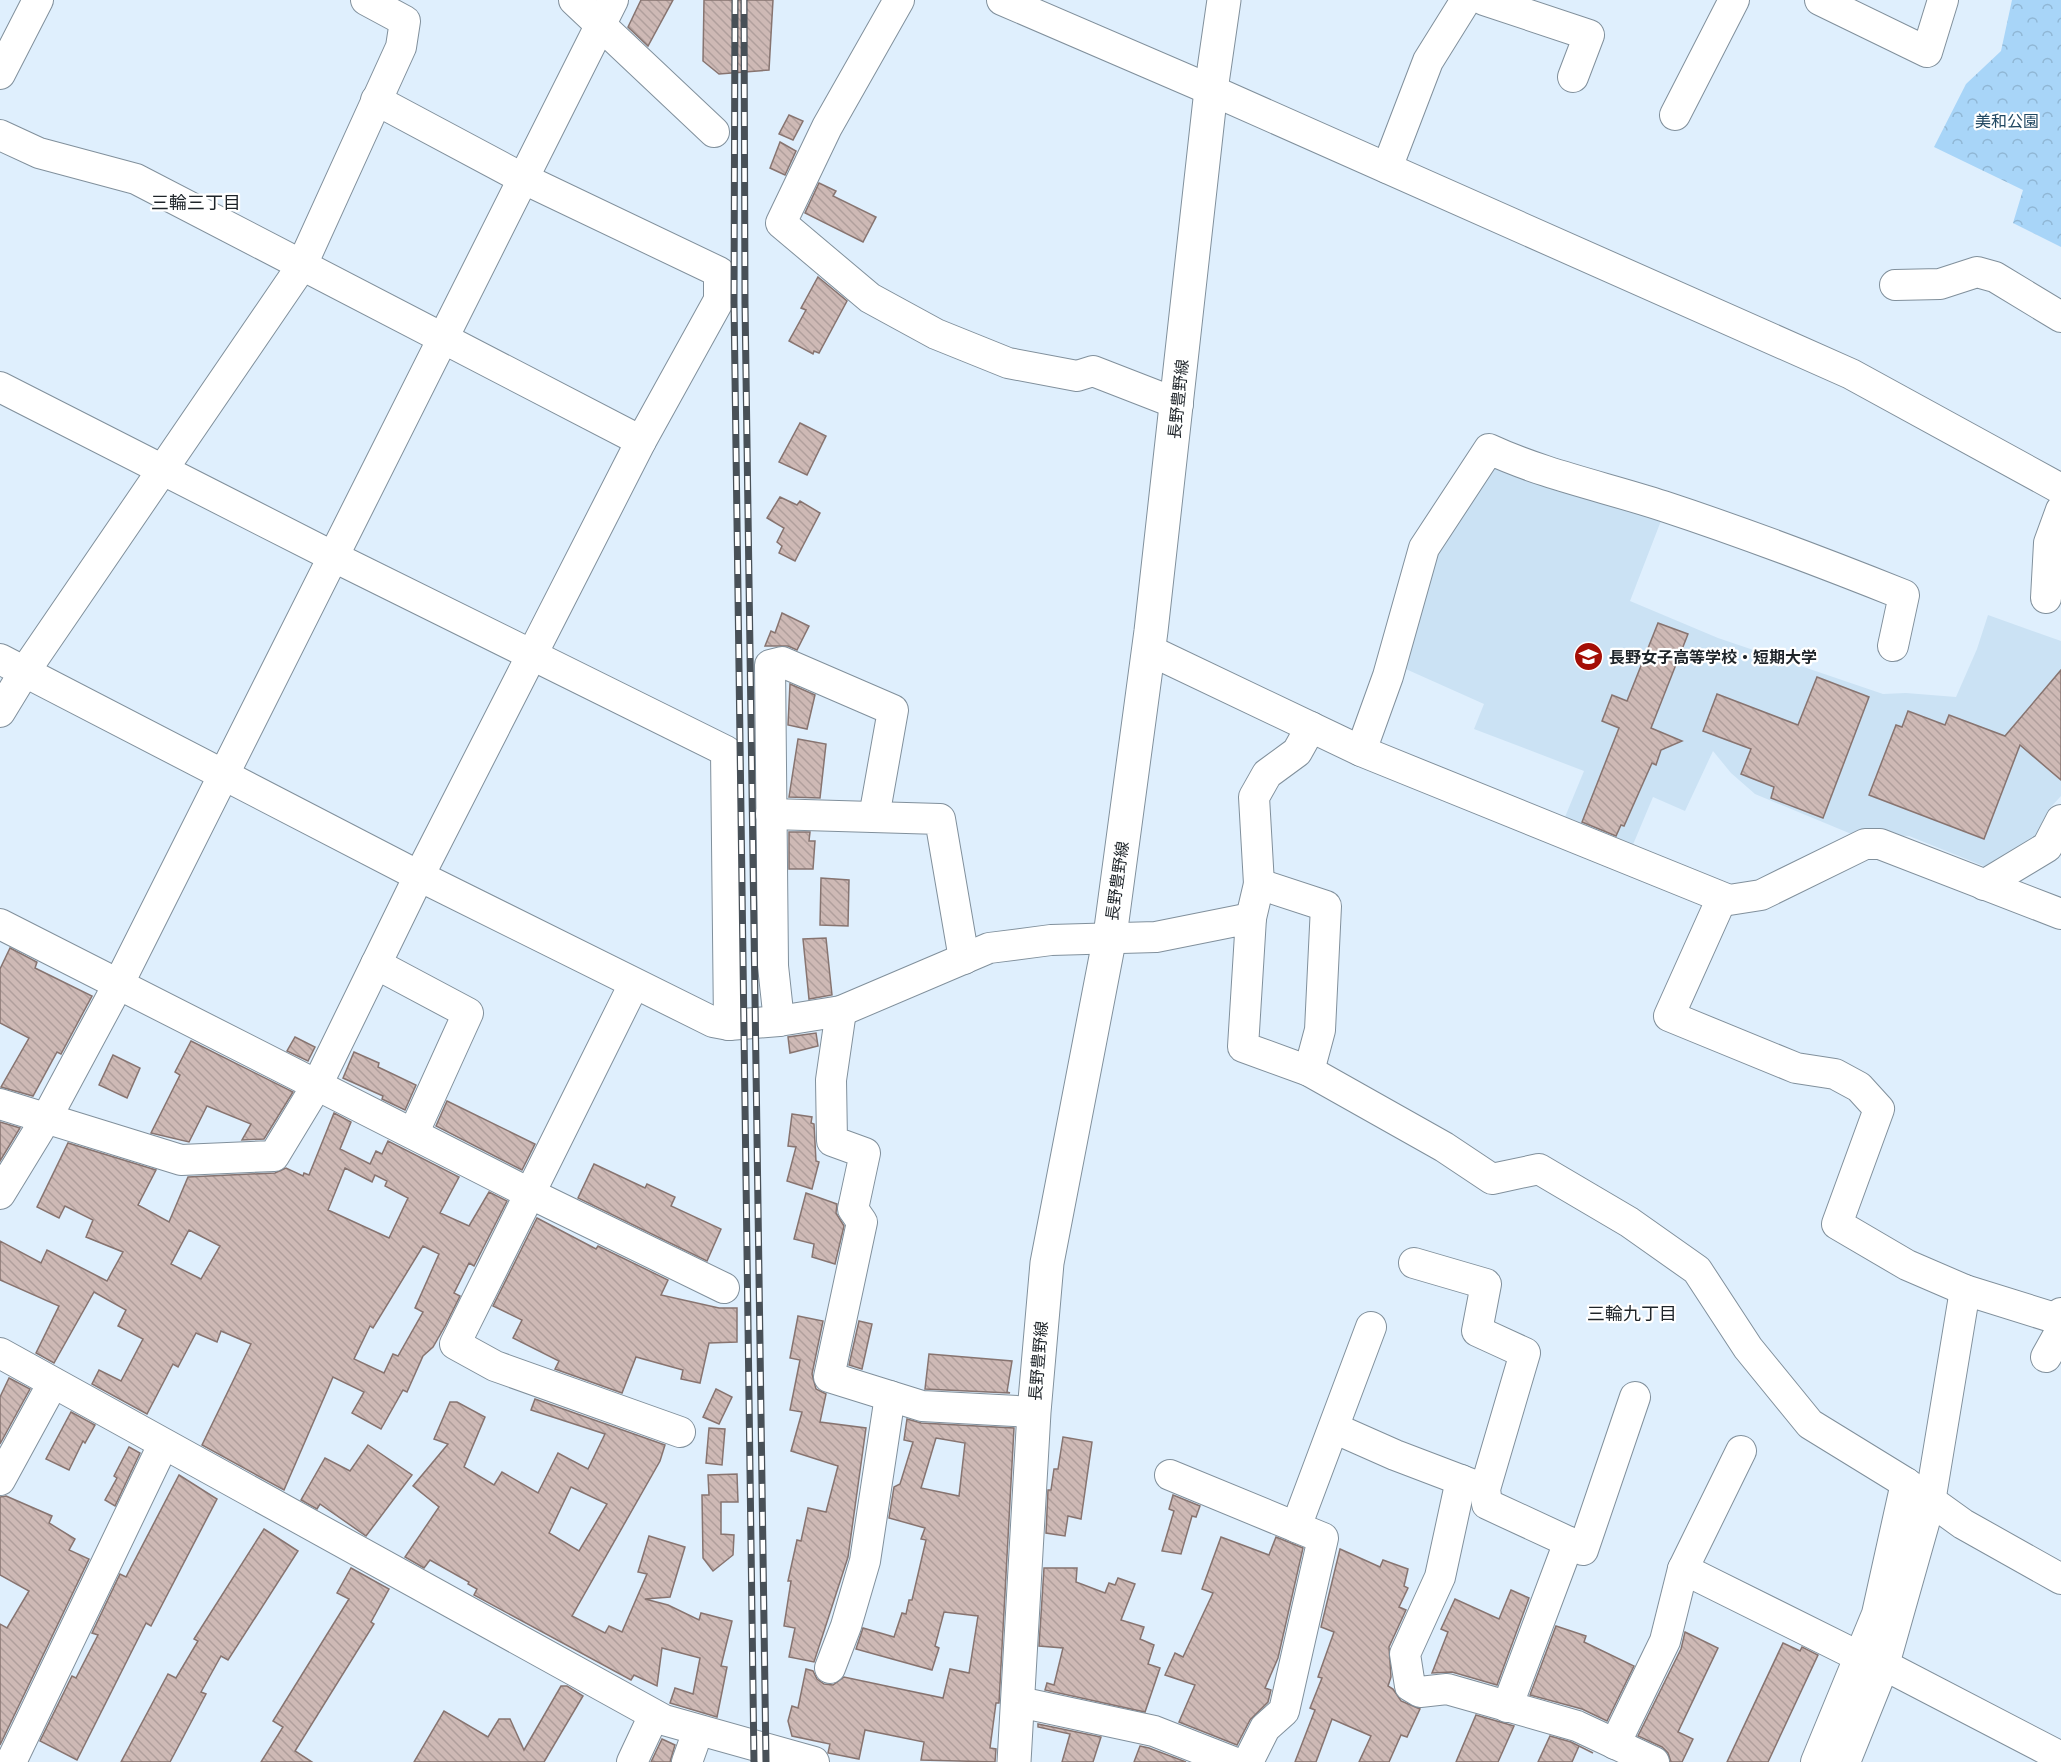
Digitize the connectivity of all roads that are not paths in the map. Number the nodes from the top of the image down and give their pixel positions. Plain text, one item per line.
1 (38, 0) edge
2 (366, 0) edge
3 (574, 0) edge
4 (899, 0) edge
5 (1002, 0) edge
6 (1224, 0) edge
7 (1466, 0) edge
8 (1484, 0) edge
9 (1734, 0) edge
10 (1820, 0) edge
11 (1943, 0) edge
12 (607, 12) edge
13 (0, 74) edge
14 (1573, 77) dead end
15 (1211, 90) junction
16 (376, 100) junction
17 (1676, 115) dead end
18 (714, 132) dead end
19 (0, 135) edge
20 (1388, 168) junction
21 (522, 178) junction
22 (301, 267) junction
23 (1894, 285) dead end
24 (2061, 317) edge
25 (441, 339) junction
26 (0, 387) edge
27 (1178, 404) junction
28 (641, 441) junction
29 (164, 470) junction
30 (2061, 489) edge
31 (2061, 510) edge
32 (332, 556) junction
33 (2046, 598) dead end
34 (1893, 645) dead end
35 (1149, 650) junction
36 (532, 656) junction
37 (12, 665) edge
38 (0, 712) edge
39 (1311, 727) junction
40 (1361, 751) junction
41 (222, 774) junction
42 (771, 814) junction
43 (874, 817) junction
44 (2061, 820) edge
45 (419, 876) junction
46 (1259, 884) junction
47 (1984, 885) junction
48 (1722, 898) junction
49 (2061, 914) edge
50 (1251, 918) junction
51 (0, 924) edge
52 (1110, 936) junction
53 (964, 959) junction
54 (376, 964) junction
55 (119, 983) junction
56 (634, 984) junction
57 (841, 1011) junction
58 (779, 1021) junction
59 (729, 1025) junction
60 (1310, 1071) junction
61 (317, 1085) junction
62 (0, 1104) edge
63 (46, 1117) junction
64 (414, 1132) junction
65 (0, 1194) edge
66 (531, 1194) junction
67 (1414, 1263) dead end
68 (724, 1288) dead end
69 (1965, 1290) junction
70 (2059, 1316) edge
71 (1371, 1327) dead end
72 (0, 1353) edge
73 (2046, 1357) dead end
74 (53, 1383) junction
75 (890, 1396) junction
76 (1635, 1397) dead end
77 (1034, 1412) junction
78 (1334, 1428) junction
79 (680, 1432) dead end
80 (163, 1445) junction
81 (1741, 1451) dead end
82 (1170, 1474) dead end
83 (0, 1480) edge
84 (1906, 1483) junction
85 (1473, 1484) junction
86 (1930, 1502) junction
87 (1296, 1527) junction
88 (1569, 1542) junction
89 (1683, 1569) junction
90 (2061, 1579) edge
91 (1872, 1661) junction
92 (830, 1668) dead end
93 (1019, 1702) junction
94 (1507, 1707) junction
95 (654, 1715) junction
96 (698, 1731) junction
97 (1615, 1744) junction
98 (2061, 1757) edge
99 (1826, 1761) edge
100 (11, 1762) edge
101 (632, 1762) edge
102 (687, 1762) edge
103 (814, 1762) edge
104 (1014, 1762) edge
105 (1233, 1762) edge
106 (1248, 1762) edge
107 (1654, 1762) edge

1 - 13 street
2 - 16 street
3 - 12 street
4 - 27 street
5 - 15 street
6 - 15 main road, 長野豊野線
7 - 20 street
8 - 14 street
9 - 17 street
10 - 11 street
12 - 18 street
12 - 21 street
15 - 20 street
15 - 27 main road, 長野豊野線
16 - 21 street
16 - 22 street
19 - 22 street
20 - 30 street
21 - 25 street
21 - 28 street
22 - 25 street
22 - 29 street
23 - 24 street
25 - 28 street
25 - 32 street
26 - 29 street
27 - 35 main road, 長野豊野線
28 - 36 street
29 - 32 street
29 - 37 street
31 - 33 street
32 - 36 street
32 - 41 street
34 - 40 street
35 - 39 street
35 - 52 main road, 長野豊野線
36 - 45 street
36 - 59 street
37 - 38 street
37 - 41 street
39 - 40 street
39 - 46 street
40 - 48 street
41 - 45 street
41 - 55 street
42 - 43 street
42 - 43 street
42 - 58 street
43 - 53 street
44 - 47 street
45 - 54 street
45 - 56 street
46 - 50 street
46 - 60 street
47 - 48 street
47 - 49 street
48 - 69 street
50 - 52 street
50 - 60 street
51 - 55 street
52 - 53 street
52 - 77 main road, 長野豊野線
53 - 57 street
54 - 61 street
54 - 64 street
55 - 61 street
55 - 63 street
56 - 59 street
56 - 66 street
57 - 58 street
57 - 75 street
58 - 59 street
60 - 84 street
61 - 63 street
61 - 64 street
62 - 63 street
63 - 65 street
64 - 66 street
66 - 68 street
66 - 79 street
67 - 85 street
69 - 70 street
69 - 86 street
70 - 73 street
71 - 78 street
72 - 74 street
74 - 80 street
74 - 83 street
75 - 77 street
75 - 92 street
76 - 88 street
77 - 93 main road, 長野豊野線
78 - 85 street
78 - 87 street
80 - 95 street
80 - 100 street
81 - 89 street
82 - 87 street
84 - 86 street
84 - 91 street
85 - 88 street
85 - 94 street
86 - 90 street
86 - 91 street
87 - 106 street
88 - 94 street
89 - 91 street
89 - 97 street
91 - 98 street
91 - 99 street
93 - 104 main road, 長野豊野線
93 - 105 street
94 - 97 street
95 - 96 street
95 - 101 street
96 - 102 street
96 - 103 street
97 - 107 street

